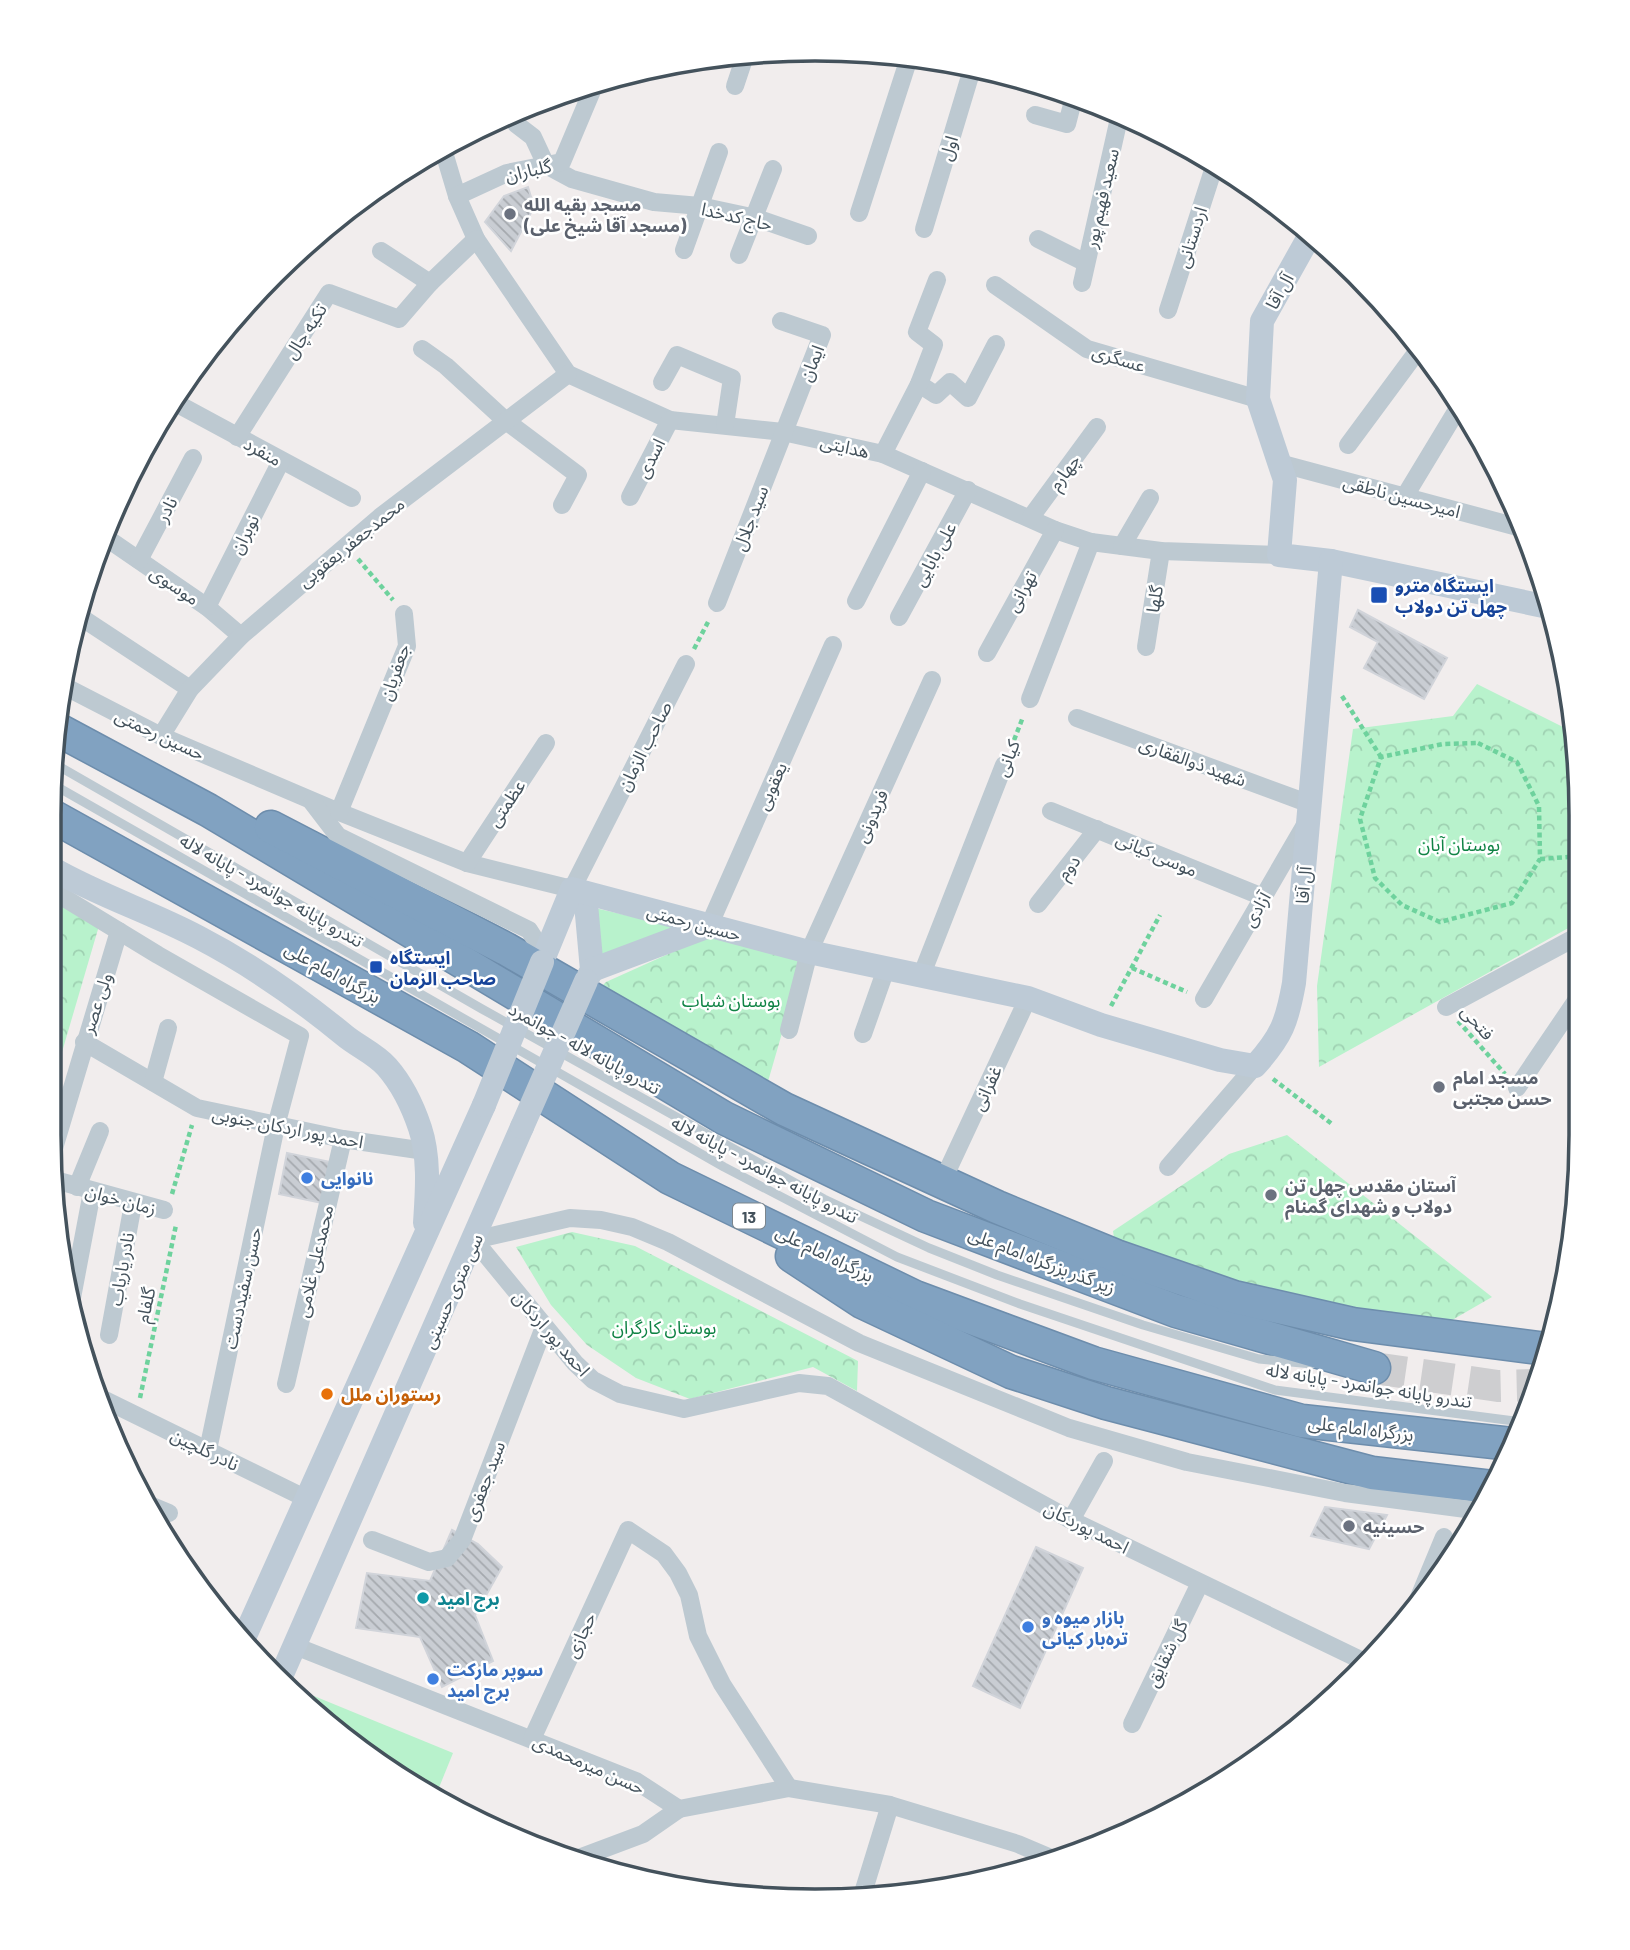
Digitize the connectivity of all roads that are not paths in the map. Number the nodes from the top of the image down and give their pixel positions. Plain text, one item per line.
1 (742, 65) edge
2 (906, 67) edge
3 (969, 78) edge
4 (735, 86) dead end
5 (590, 96) edge
6 (1071, 107) edge
7 (1035, 115) dead end
8 (516, 124) edge
9 (1117, 125) edge
10 (719, 152) dead end
11 (446, 158) edge
12 (546, 165) junction
13 (774, 169) dead end
14 (1212, 174) edge
15 (457, 196) junction
16 (700, 206) junction
17 (859, 213) dead end
18 (756, 218) junction
19 (924, 229) dead end
20 (808, 236) dead end
21 (476, 239) junction
22 (1038, 239) dead end
23 (1306, 243) edge
24 (684, 250) dead end
25 (381, 251) dead end
26 (739, 255) dead end
27 (1086, 263) junction
28 (937, 280) dead end
29 (430, 283) junction
30 (1082, 283) dead end
31 (995, 285) dead end
32 (1168, 310) dead end
33 (781, 321) dead end
34 (996, 344) dead end
35 (422, 349) dead end
36 (1413, 357) edge
37 (568, 374) junction
38 (662, 382) dead end
39 (919, 384) junction
40 (1258, 400) junction
41 (182, 406) edge
42 (1454, 415) edge
43 (670, 420) junction
44 (506, 421) junction
45 (725, 425) junction
46 (1097, 427) dead end
47 (783, 432) junction
48 (237, 437) junction
49 (1348, 445) dead end
50 (883, 454) junction
51 (193, 458) dead end
52 (281, 461) junction
53 (1279, 463) junction
54 (922, 471) junction
55 (968, 490) junction
56 (1405, 496) junction
57 (630, 497) dead end
58 (352, 498) dead end
59 (1150, 498) dead end
60 (562, 506) dead end
61 (1031, 517) junction
62 (1510, 525) edge
63 (1055, 530) junction
64 (1091, 542) junction
65 (113, 543) edge
66 (1122, 546) junction
67 (1161, 551) junction
68 (1279, 555) junction
69 (139, 561) junction
70 (1331, 561) junction
71 (856, 600) dead end
72 (717, 603) road end
73 (1538, 605) edge
74 (207, 607) junction
75 (404, 614) road end
76 (899, 617) dead end
77 (87, 621) edge
78 (241, 636) junction
79 (833, 645) dead end
80 (1146, 647) dead end
81 (987, 653) dead end
82 (686, 664) road end
83 (932, 680) dead end
84 (190, 689) junction
85 (72, 691) edge
86 (1030, 699) road end
87 (1077, 718) dead end
88 (66, 733) edge
89 (161, 736) junction
90 (546, 743) dead end
91 (1004, 765) road end
92 (63, 769) edge
93 (62, 790) edge
94 (310, 800) junction
95 (208, 810) junction
96 (1051, 811) dead end
97 (1309, 811) junction
98 (339, 812) junction
99 (61, 821) edge
100 (1097, 829) junction
101 (467, 863) junction
102 (61, 874) edge
103 (579, 891) junction
104 (61, 896) edge
105 (1263, 898) junction
106 (1038, 904) dead end
107 (709, 926) junction
108 (118, 931) junction
109 (1569, 946) edge
110 (810, 952) junction
111 (543, 958) junction
112 (887, 967) junction
113 (922, 974) junction
114 (589, 975) junction
115 (1028, 998) junction
116 (1204, 999) road end
117 (1446, 1007) road end
118 (1569, 1011) edge
119 (168, 1028) dead end
120 (789, 1030) dead end
121 (863, 1034) dead end
122 (84, 1042) junction
123 (1255, 1066) junction
124 (153, 1082) junction
125 (1517, 1088) road end
126 (61, 1123) edge
127 (276, 1126) junction
128 (100, 1131) dead end
129 (343, 1139) junction
130 (425, 1151) junction
131 (1168, 1167) dead end
132 (670, 1178) junction
133 (944, 1178) dead end
134 (63, 1183) edge
135 (85, 1190) junction
136 (133, 1204) junction
137 (164, 1210) road end
138 (474, 1240) junction
139 (423, 1241) junction
140 (75, 1274) edge
141 (544, 1327) junction
142 (110, 1335) dead end
143 (1538, 1348) edge
144 (1370, 1367) joint
145 (811, 1382) joint
146 (286, 1384) dead end
147 (111, 1403) edge
148 (1512, 1421) edge
149 (1502, 1443) edge
150 (208, 1450) junction
151 (1104, 1461) dead end
152 (1482, 1486) edge
153 (307, 1499) junction
154 (1469, 1509) edge
155 (161, 1510) edge
156 (169, 1513) dead end
157 (1071, 1520) junction
158 (1444, 1537) dead end
159 (372, 1539) dead end
160 (1430, 1570) edge
161 (1200, 1583) junction
162 (247, 1631) edge
163 (295, 1646) junction
164 (1356, 1660) edge
165 (284, 1670) edge
166 (1132, 1724) dead end
167 (532, 1739) junction
168 (789, 1788) junction
169 (890, 1805) junction
170 (678, 1809) junction
171 (590, 1854) edge
172 (1041, 1854) edge
173 (865, 1887) edge

1 - 4 street
2 - 17 street
3 - 19 street, اول
5 - 12 street, گلباران
6 - 7 street
8 - 12 street
9 - 27 street, سعید فهیم پور
10 - 16 street
11 - 15 street
12 - 15 street, گلباران
12 - 16 street, حاج کدخدا
13 - 18 street
14 - 32 street, اردستانی
15 - 21 street
16 - 18 street, حاج کدخدا
16 - 24 street
18 - 20 street, حاج کدخدا
18 - 26 street
21 - 29 street, تکیه چال
21 - 37 street
22 - 27 street
23 - 40 main road, آل آقا
25 - 29 street
27 - 30 street, سعید فهیم پور
28 - 39 street
29 - 48 street, تکیه چال
31 - 40 street, عسگری
33 - 47 street, ایمان
34 - 39 street
35 - 44 street
36 - 49 street
37 - 43 street, هدایتی
37 - 44 street, محمدجعفر یعقوبی
38 - 45 street
39 - 50 street
40 - 53 main road, آل آقا
41 - 48 street, منفرد
42 - 56 street
43 - 45 street, هدایتی
43 - 57 street, اسدی
44 - 60 street
44 - 78 street, محمدجعفر یعقوبی
45 - 47 street, هدایتی
46 - 61 street, چهارم
47 - 50 street, هدایتی
47 - 72 street, سید جلال
48 - 52 street, منفرد
50 - 54 street, هدایتی
51 - 69 street, نادر
52 - 58 street, منفرد
52 - 74 street, نوبران
53 - 56 street, امیرحسین ناطقی
53 - 68 main road, آل آقا
54 - 55 street, هدایتی
54 - 71 street
55 - 61 street, هدایتی
55 - 76 street, علی بابایی
56 - 62 street, امیرحسین ناطقی
59 - 66 street
61 - 63 street, هدایتی
63 - 64 street, هدایتی
63 - 81 street, تهرانی
64 - 66 street, هدایتی
64 - 86 street
65 - 69 street, موسوی
66 - 67 street, هدایتی
67 - 68 street, هدایتی
67 - 80 street, گلها
68 - 70 main road
69 - 74 street, موسوی
70 - 73 main road
70 - 97 main road, آل آقا
74 - 78 street, موسوی
75 - 98 street, جعفریان
77 - 84 street
78 - 84 street, محمدجعفر یعقوبی
79 - 107 street, یعقوبی
82 - 103 street, صاحب الزمان
83 - 110 street, فریدونی
84 - 89 street, محمدجعفر یعقوبی
85 - 89 street, حسین رحمتی
87 - 97 street, شهید ذوالفقاری
88 - 95 highway
89 - 94 street, حسین رحمتی
90 - 101 street, عظمتی
91 - 113 street, کیانی
92 - 144 lane, تندرو پایانه لاله - جوانمرد
93 - 148 lane, تندرو پایانه جوانمرد - پایانه لاله
94 - 98 street, حسین رحمتی
94 - 111 street
95 - 143 highway
95 - 144 highway, زیر گذر بزرگراه امام علی
96 - 100 street, موسی کیانی
97 - 105 street, آزادی
97 - 123 main road, آل آقا
98 - 101 street, حسین رحمتی
99 - 132 highway, بزرگراه امام علی / 13
100 - 105 street, موسی کیانی
100 - 106 street, دوم
101 - 103 street, حسین رحمتی
102 - 130 main road
103 - 107 main road, حسین رحمتی
103 - 111 main road
103 - 114 main road, سی متری حسینی
104 - 108 street
105 - 116 street, آزادی
107 - 110 main road, حسین رحمتی
107 - 114 main road
108 - 122 street, ولی عصر
108 - 127 street, حسن سفیددست
109 - 117 street
110 - 112 main road, حسین رحمتی
110 - 120 street, فریدونی
111 - 139 main road, bridge
112 - 113 main road, حسین رحمتی
112 - 121 street
113 - 115 main road, حسین رحمتی
114 - 138 main road, سی متری حسینی, bridge
115 - 123 main road, حسین رحمتی
115 - 133 street, غفرانی
118 - 125 street
119 - 124 street
122 - 124 street, احمد پور اردکان جنوبی
122 - 126 street, ولی عصر
123 - 131 street, آل آقا
124 - 127 street, احمد پور اردکان جنوبی
127 - 129 street, احمد پور اردکان جنوبی
127 - 150 street, حسن سفیددست
128 - 135 street
129 - 130 street, احمد پور اردکان جنوبی
129 - 146 street, محمدعلی غلامی
130 - 139 main road
132 - 149 highway, بزرگراه امام علی / 13
132 - 152 highway
134 - 135 street, زمان خوان
135 - 136 street, زمان خوان
135 - 140 street
136 - 137 street, زمان خوان
136 - 142 street, نادر یاریاب
138 - 141 street, احمد پور اردکان
138 - 154 street
138 - 163 main road, سی متری حسینی
139 - 153 main road
141 - 145 street, احمد پور اردکان
141 - 159 street, سید جعفری
145 - 157 street, احمد پوردکان
147 - 150 street, نادر گلچین
150 - 153 street, نادر گلچین
151 - 157 street
153 - 162 main road
155 - 156 street
157 - 161 street, احمد پوردکان
158 - 160 street
161 - 164 street, احمد پوردکان
161 - 166 street, گل شقایق
163 - 165 main road, سی متری حسینی
163 - 167 street, حسن میرمحمدی
167 - 168 street, حجازی
167 - 170 street, حسن میرمحمدی
168 - 169 street
168 - 170 street
169 - 172 street
169 - 173 street
170 - 171 street

